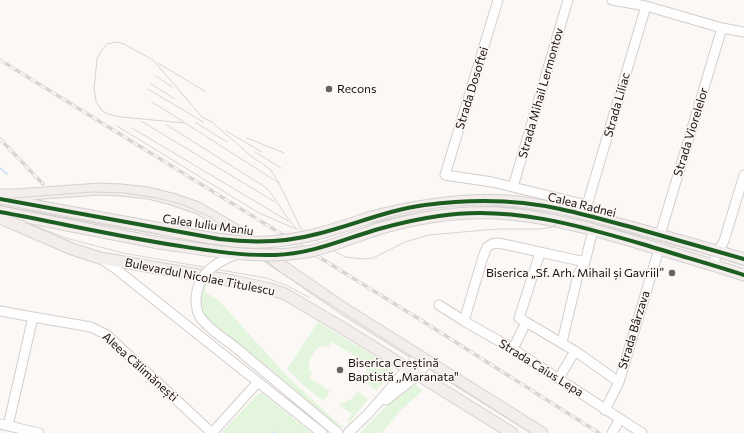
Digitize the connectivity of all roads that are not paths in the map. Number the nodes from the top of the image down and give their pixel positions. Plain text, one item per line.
1 (498, 0) edge
2 (568, 0) edge
3 (612, 0) edge
4 (646, 6) junction
5 (722, 28) junction
6 (744, 32) edge
7 (744, 175) edge
8 (513, 187) junction
9 (0, 195) edge
10 (0, 199) edge
11 (411, 207) joint
12 (0, 212) edge
13 (0, 218) edge
14 (412, 220) joint
15 (593, 230) junction
16 (660, 235) junction
17 (659, 249) junction
18 (718, 251) junction
19 (540, 252) junction
20 (237, 254) junction
21 (100, 258) junction
22 (744, 259) edge
23 (585, 262) junction
24 (713, 265) junction
25 (744, 275) edge
26 (439, 305) dead end
27 (0, 311) edge
28 (33, 317) junction
29 (464, 321) junction
30 (526, 324) junction
31 (562, 342) junction
32 (513, 349) junction
33 (575, 350) junction
34 (419, 355) junction
35 (429, 361) junction
36 (413, 372) junction
37 (559, 378) junction
38 (258, 382) junction
39 (619, 382) junction
40 (606, 410) junction
41 (620, 419) junction
42 (4, 425) edge
43 (39, 433) edge
44 (212, 433) edge
45 (322, 433) edge
46 (338, 433) edge
47 (348, 433) edge
48 (512, 433) edge
49 (542, 433) edge
50 (612, 433) edge
51 (642, 433) edge

1 - 8 street, Strada Dosoftei
2 - 8 street, Strada Mihail Lermontov
3 - 4 street
4 - 5 street
4 - 8 street, Strada Liliac
5 - 6 street
5 - 16 street, Strada Viorelelor
7 - 18 street
9 - 34 main road
10 - 11 main road, Calea Iuliu Maniu, bridge
11 - 16 main road, Calea Radnei
12 - 20 main road, Calea Iuliu Maniu, bridge
13 - 21 main road, Bulevardul Nicolae Titulescu
14 - 15 main road, Calea Radnei
14 - 20 main road, Calea Iuliu Maniu, bridge
15 - 17 main road, Calea Radnei
15 - 23 street
16 - 18 main road, Calea Radnei
17 - 24 main road, Calea Radnei
17 - 39 street, Strada Bârzava
18 - 22 main road, Calea Radnei
18 - 24 street
19 - 23 street
19 - 29 street
19 - 30 street
20 - 46 street, bridge
21 - 36 main road, Bulevardul Nicolae Titulescu
21 - 38 street
23 - 31 street
24 - 25 main road, Calea Radnei
26 - 29 street, Strada Caius Lepa
27 - 28 street, Aleea Călimănești
28 - 42 street
28 - 44 street, Aleea Călimănești
29 - 32 street, Strada Caius Lepa
30 - 31 street
30 - 32 street
31 - 33 street
32 - 37 street, Strada Caius Lepa
33 - 37 street
33 - 39 street
34 - 35 main road
34 - 36 street
35 - 36 street
35 - 49 main road
36 - 47 street
36 - 48 main road, Bulevardul Nicolae Titulescu
37 - 40 street, Strada Caius Lepa
38 - 44 street
38 - 45 street
39 - 40 street, Strada Bârzava
40 - 41 street, Strada Caius Lepa
41 - 50 street
41 - 51 street, Strada Caius Lepa
42 - 43 street

